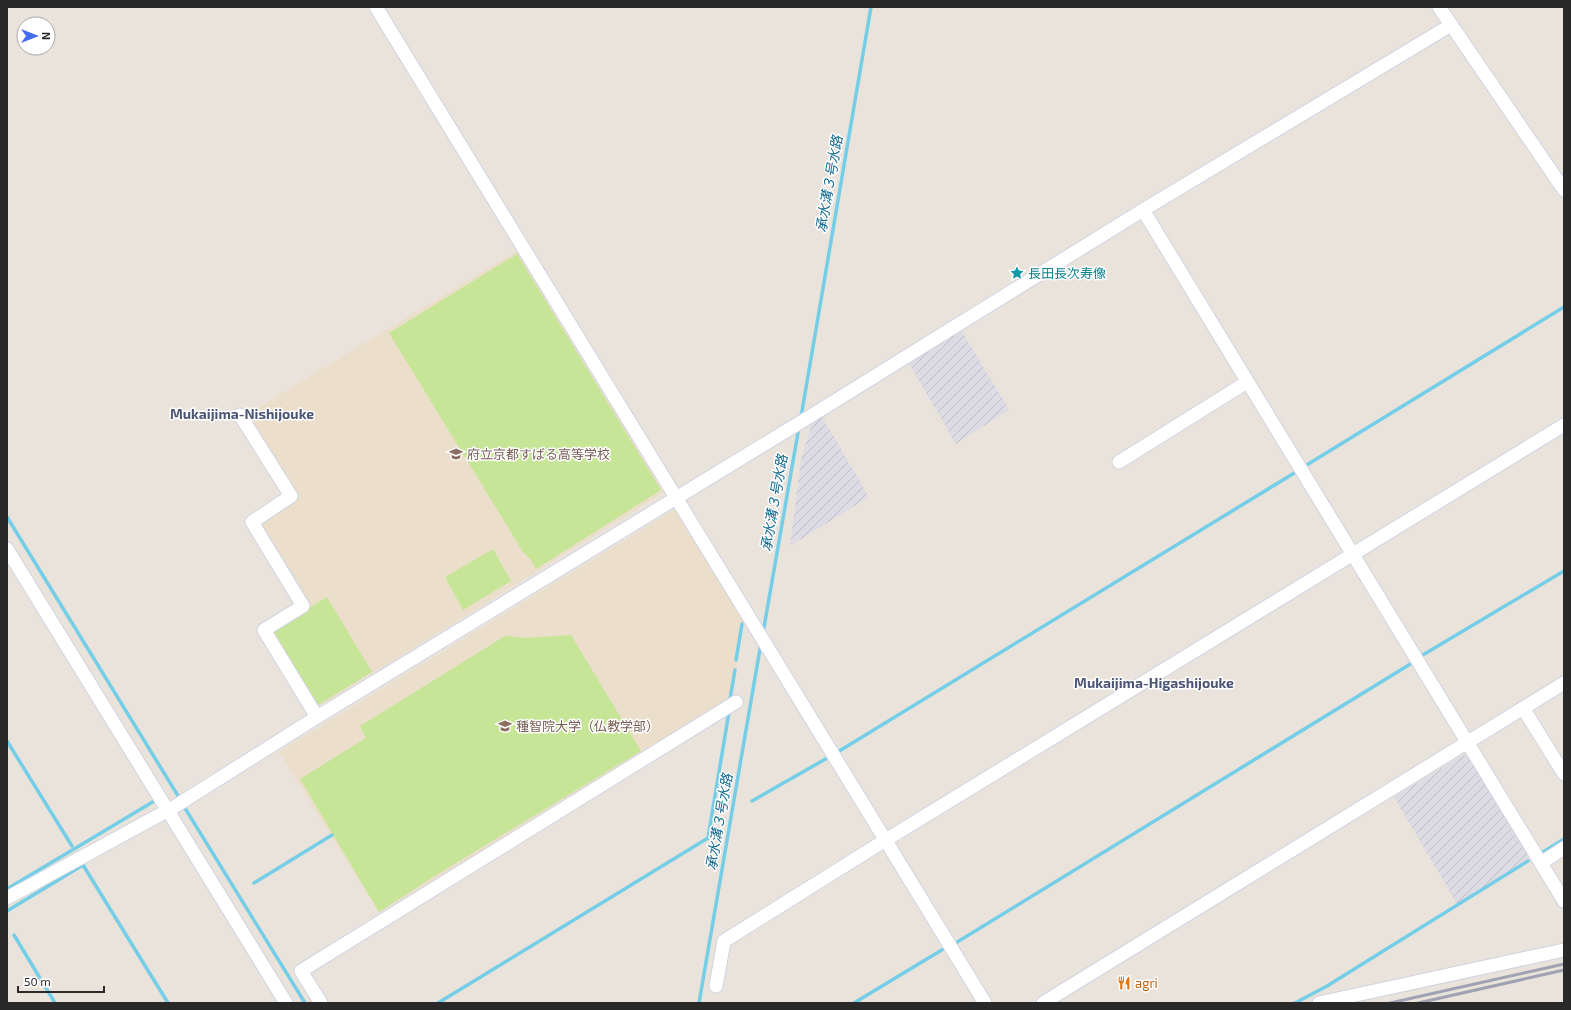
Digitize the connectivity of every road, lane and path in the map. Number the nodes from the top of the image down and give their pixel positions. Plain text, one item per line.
1 (376, 7) edge
2 (1439, 7) edge
3 (1451, 25) junction
4 (1564, 190) edge
5 (1143, 210) junction
6 (1247, 382) junction
7 (240, 415) dead end
8 (1564, 425) edge
9 (1119, 462) dead end
10 (676, 498) junction
11 (7, 549) edge
12 (1354, 554) junction
13 (1564, 683) edge
14 (736, 702) dead end
15 (1523, 708) junction
16 (317, 717) junction
17 (1468, 742) junction
18 (1564, 774) edge
19 (171, 809) junction
20 (884, 841) junction
21 (1564, 848) edge
22 (1541, 862) junction
23 (7, 898) edge
24 (1564, 901) edge
25 (1564, 950) edge
26 (716, 986) dead end
27 (286, 1003) edge
28 (321, 1003) edge
29 (985, 1003) edge
30 (1043, 1003) edge
31 (1319, 1003) edge

1 - 10 street
2 - 3 street
3 - 4 street
3 - 5 street
5 - 6 street
5 - 10 street
6 - 9 street
6 - 12 street
7 - 16 street
8 - 12 street
10 - 16 street
10 - 20 street
11 - 19 street
12 - 17 street
12 - 20 street
13 - 15 street
14 - 28 street
15 - 17 street
15 - 18 street
16 - 19 street
17 - 22 street
17 - 30 street
19 - 23 street
19 - 27 street
20 - 26 street
20 - 29 street
21 - 22 street
22 - 24 street
25 - 31 street

